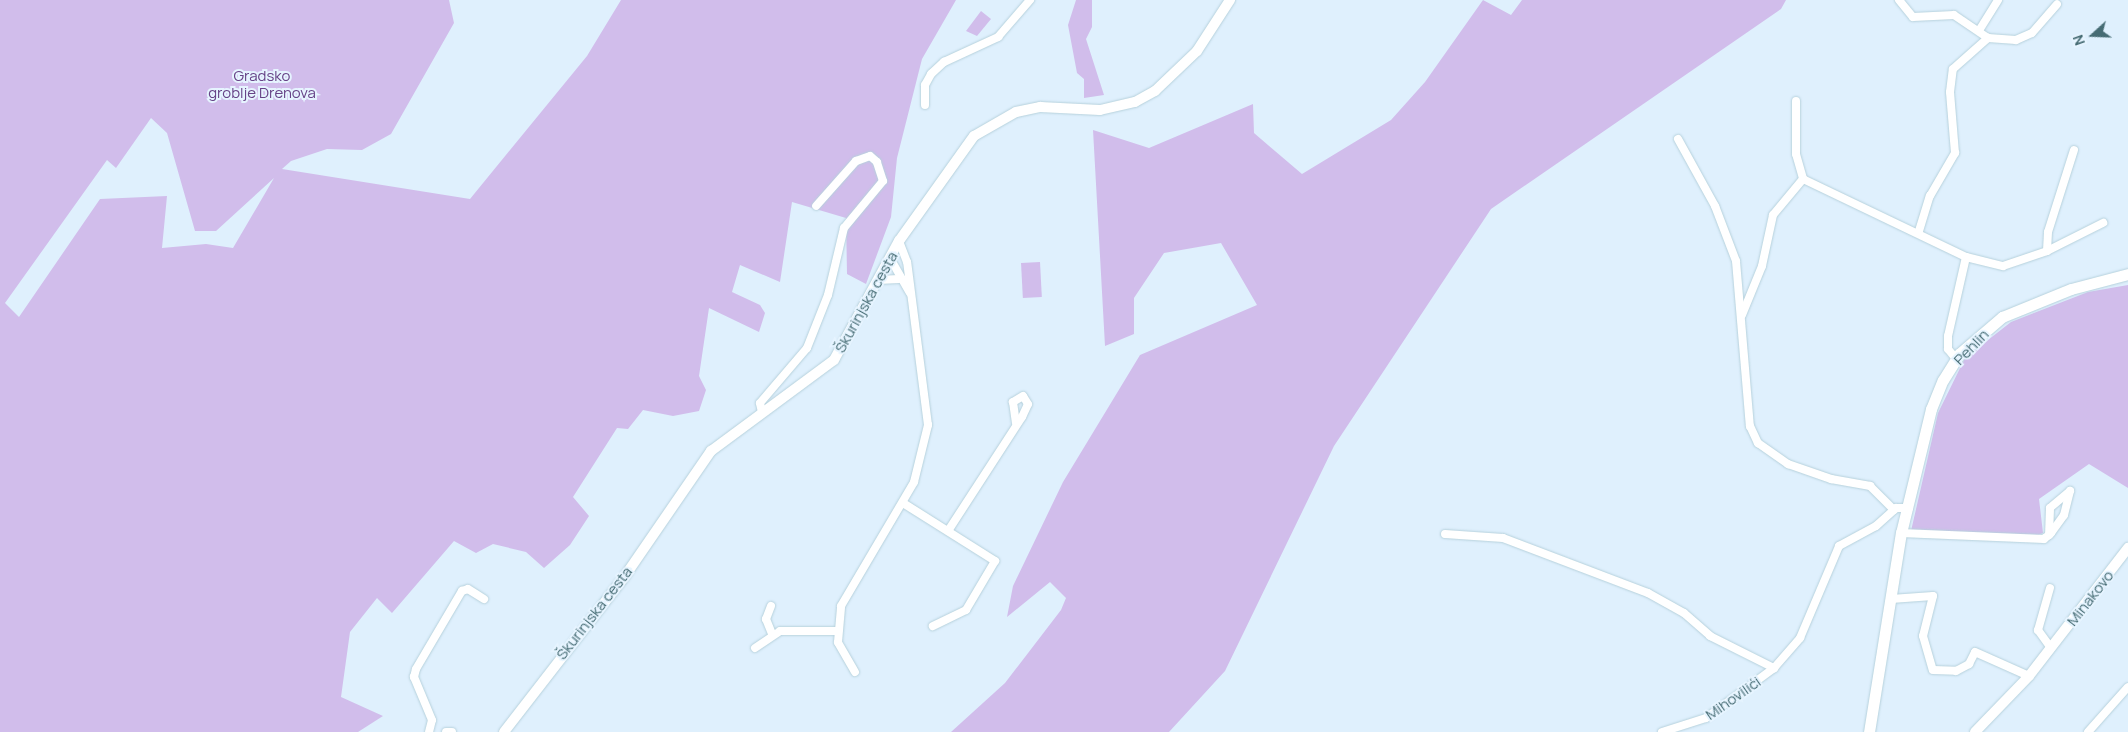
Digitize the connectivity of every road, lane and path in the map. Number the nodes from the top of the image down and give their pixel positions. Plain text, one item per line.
1 (1030, 0) edge
2 (1230, 0) edge
3 (1899, 0) edge
4 (1998, 0) edge
5 (2057, 4) dead end
6 (1980, 29) junction
7 (1988, 38) junction
8 (1796, 101) dead end
9 (925, 105) dead end
10 (1678, 139) dead end
11 (2074, 150) dead end
12 (1803, 179) junction
13 (816, 206) dead end
14 (2103, 223) dead end
15 (1919, 231) junction
16 (899, 241) junction
17 (2047, 251) junction
18 (1966, 256) junction
19 (890, 258) junction
20 (2128, 274) edge
21 (899, 279) junction
22 (878, 280) junction
23 (910, 293) junction
24 (1741, 317) junction
25 (1956, 359) junction
26 (762, 412) junction
27 (1016, 423) dead end
28 (903, 503) junction
29 (1909, 508) junction
30 (1894, 510) junction
31 (948, 530) junction
32 (1901, 533) junction
33 (1445, 534) dead end
34 (2049, 535) junction
35 (2128, 548) edge
36 (2050, 588) dead end
37 (484, 599) dead end
38 (1891, 599) junction
39 (771, 606) dead end
40 (933, 626) dead end
41 (837, 631) junction
42 (772, 634) junction
43 (755, 648) dead end
44 (2051, 648) junction
45 (1774, 668) junction
46 (855, 672) dead end
47 (2029, 676) junction
48 (2128, 686) edge
49 (429, 732) edge
50 (446, 732) edge
51 (452, 732) edge
52 (504, 732) edge
53 (1662, 732) edge
54 (1870, 732) edge
55 (1976, 732) edge
56 (2088, 732) edge

1 - 9 street
2 - 16 street, Škurinjska cesta
3 - 6 street
4 - 6 street
5 - 7 street
6 - 7 street
7 - 15 street
8 - 12 street
10 - 24 street
11 - 17 street
12 - 15 street
12 - 24 street
13 - 26 street
14 - 17 street
15 - 18 street
16 - 19 street, Škurinjska cesta
16 - 23 street
17 - 18 street
18 - 25 street
19 - 21 street
19 - 22 street, Škurinjska cesta
20 - 25 main road, Pehlin
21 - 22 street
21 - 23 street
22 - 26 street, Škurinjska cesta
23 - 28 street
24 - 30 street
25 - 29 main road, Pehlin
26 - 52 street, Škurinjska cesta
27 - 31 street
28 - 31 street
28 - 41 street
29 - 30 street
29 - 32 main road, Pehlin
30 - 45 street
31 - 40 street
32 - 34 street
32 - 38 main road, Pehlin
33 - 45 street
34 - 34 street
35 - 44 street, Minakovo
36 - 44 street, Minakovo
37 - 49 street
38 - 47 street
38 - 54 main road, Pehlin
39 - 42 street
41 - 42 street
41 - 46 street
42 - 43 street
44 - 47 street, Minakovo
45 - 53 street, Mihovilići
47 - 55 street, Minakovo
48 - 56 street
50 - 51 street

